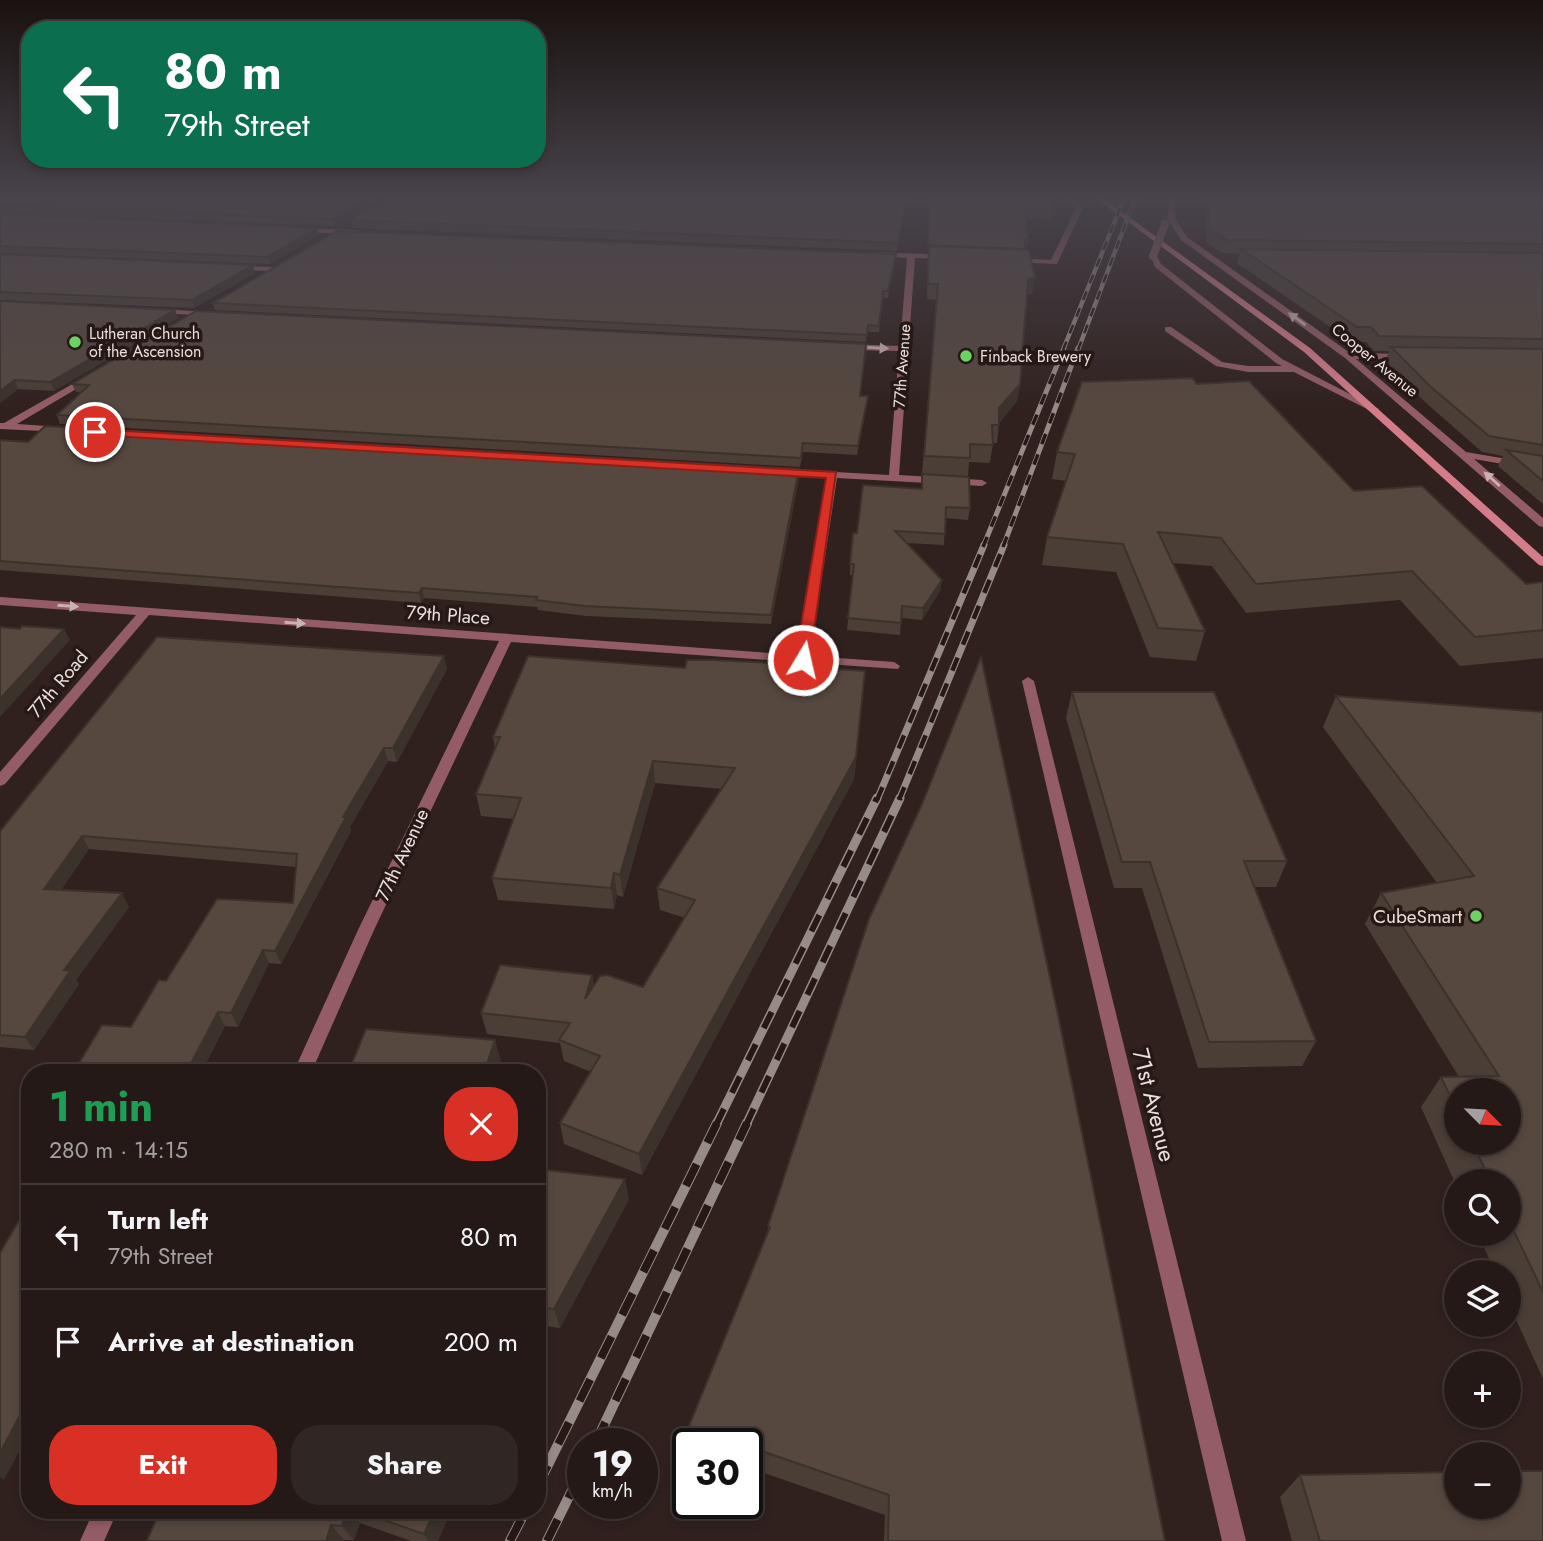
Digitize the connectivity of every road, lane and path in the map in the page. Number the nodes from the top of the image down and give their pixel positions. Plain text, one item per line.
1 (228, 268) edge
2 (910, 268) edge
3 (1162, 268) edge
4 (1195, 268) edge
5 (1227, 268) edge
6 (273, 269) joint
7 (252, 282) edge
8 (211, 306) edge
9 (153, 311) edge
10 (198, 313) junction
11 (222, 314) edge
12 (183, 322) edge
13 (1168, 329) dead end
14 (832, 346) edge
15 (903, 349) junction
16 (1348, 356) junction
17 (1418, 357) edge
18 (104, 369) edge
19 (1295, 369) junction
20 (1377, 411) junction
21 (2, 428) edge
22 (70, 430) edge
23 (1466, 455) junction
24 (1543, 468) edge
25 (764, 471) edge
26 (832, 475) junction
27 (894, 477) junction
28 (982, 483) dead end
29 (1543, 524) edge
30 (1543, 563) edge
31 (0, 601) edge
32 (145, 612) junction
33 (506, 639) junction
34 (803, 660) junction
35 (894, 666) dead end
36 (1028, 681) dead end
37 (0, 781) edge
38 (306, 1064) edge
39 (102, 1519) edge
40 (92, 1541) edge
41 (1234, 1541) edge

1 - 6 street
2 - 15 street, 77th Avenue
3 - 19 street, Cooper Avenue, bridge
4 - 20 main road, Cooper Avenue
16 -> 5 street, Cooper Avenue
6 - 7 street
8 - 10 street
9 - 10 street
10 - 11 street
10 - 12 street
13 - 19 street
14 -> 15 street
15 - 27 street, 77th Avenue
16 - 17 street
16 - 23 street, Cooper Avenue
18 - 21 street
19 - 20 street, Cooper Avenue
20 - 30 main road, Cooper Avenue
21 - 22 street
23 - 24 street
29 -> 23 street, Cooper Avenue
25 - 26 street
26 - 27 street
26 - 34 street
27 - 28 street
31 -> 32 street, 79th Place
32 -> 33 street, 79th Place
32 - 37 street, 77th Road
33 - 34 street, 79th Place
33 - 38 street, 77th Avenue
34 - 35 street, 79th Place
36 - 41 street, 71st Avenue
39 - 40 street

